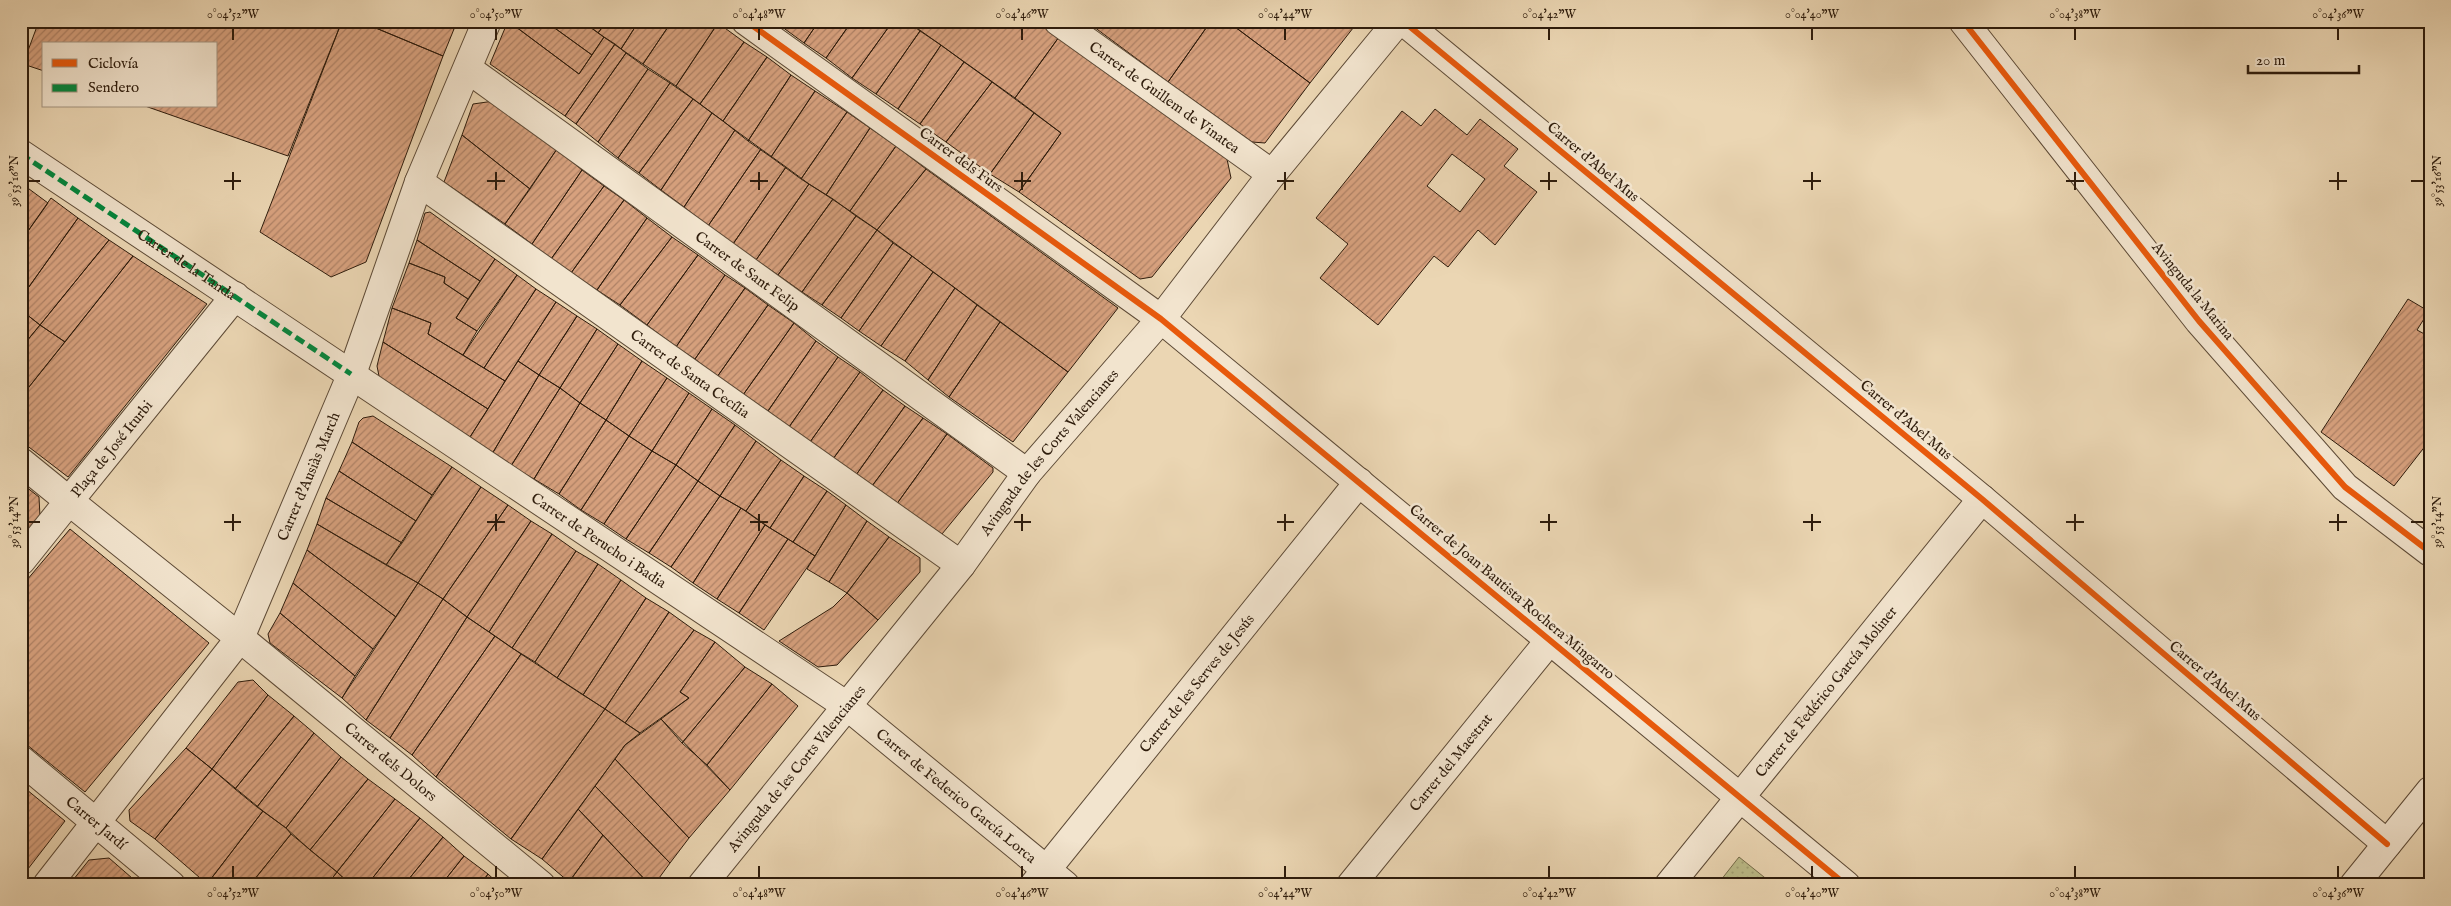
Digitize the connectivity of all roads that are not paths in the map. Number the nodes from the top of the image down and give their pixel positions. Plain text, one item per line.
1 (487, 21) edge
2 (746, 21) edge
3 (1058, 21) edge
4 (1398, 21) edge
5 (1403, 21) edge
6 (1963, 21) edge
7 (468, 69) junction
8 (21, 154) edge
9 (1272, 174) junction
10 (419, 182) junction
11 (235, 296) junction
12 (1161, 319) junction
13 (351, 374) junction
14 (21, 462) edge
15 (1027, 473) junction
16 (1359, 482) junction
17 (1982, 499) junction
18 (69, 501) junction
19 (2430, 552) edge
20 (21, 561) edge
21 (961, 565) junction
22 (240, 638) junction
23 (1550, 640) junction
24 (847, 706) junction
25 (21, 760) edge
26 (2430, 791) edge
27 (1740, 797) junction
28 (96, 822) junction
29 (2387, 844) junction
30 (1048, 880) edge
31 (47, 885) edge
32 (171, 885) edge
33 (541, 885) edge
34 (702, 885) edge
35 (1351, 885) edge
36 (1669, 885) edge
37 (1846, 885) edge
38 (2354, 885) edge

1 - 7 street, Carrer d'Ausiàs March
2 - 12 street, Carrer dels Furs
3 - 9 street, Carrer de Guillem de Vinatea
4 - 9 street, Avinguda de les Corts Valencianes
5 - 17 street, Carrer d'Abel Mus
6 - 19 street, Avinguda la Marina
7 - 10 street, Carrer d'Ausiàs March
7 - 15 street, Carrer de Sant Felip
8 - 11 street, Carrer de la Tanda
9 - 12 street, Avinguda de les Corts Valencianes
10 - 13 street, Carrer d'Ausiàs March
10 - 21 street, Carrer de Santa Cecília
11 - 13 street, Carrer de la Tanda
11 - 18 street, Plaça de José Iturbi
12 - 15 street, Avinguda de les Corts Valencianes
12 - 16 street, Carrer de Joan Bautista Rochera Mingarro
13 - 22 street, Carrer d'Ausiàs March
13 - 24 street, Carrer de Perucho i Badia
14 - 18 street
15 - 21 street, Avinguda de les Corts Valencianes
16 - 23 street, Carrer de Joan Bautista Rochera Mingarro
16 - 30 street, Carrer de les Serves de Jesús
17 - 27 street, Carrer de Fedérico García Moliner
17 - 29 street, Carrer d'Abel Mus
18 - 20 street
18 - 22 street, Plaça de José Iturbi
21 - 24 street, Avinguda de les Corts Valencianes
22 - 28 street, Carrer d'Ausiàs March
22 - 33 street, Carrer dels Dolors
23 - 27 street, Carrer de Joan Bautista Rochera Mingarro
23 - 35 street, Carrer del Maestrat
24 - 30 street, Carrer de Federico García Lorca
24 - 34 street, Avinguda de les Corts Valencianes
25 - 28 street, Carrer Jardí
26 - 29 street
27 - 36 street, Carrer de Fedérico García Moliner
27 - 37 street, Carrer de Joan Bautista Rochera Mingarro
28 - 31 street, Carrer d'Ausiàs March
28 - 32 street, Carrer Jardí
29 - 38 street

